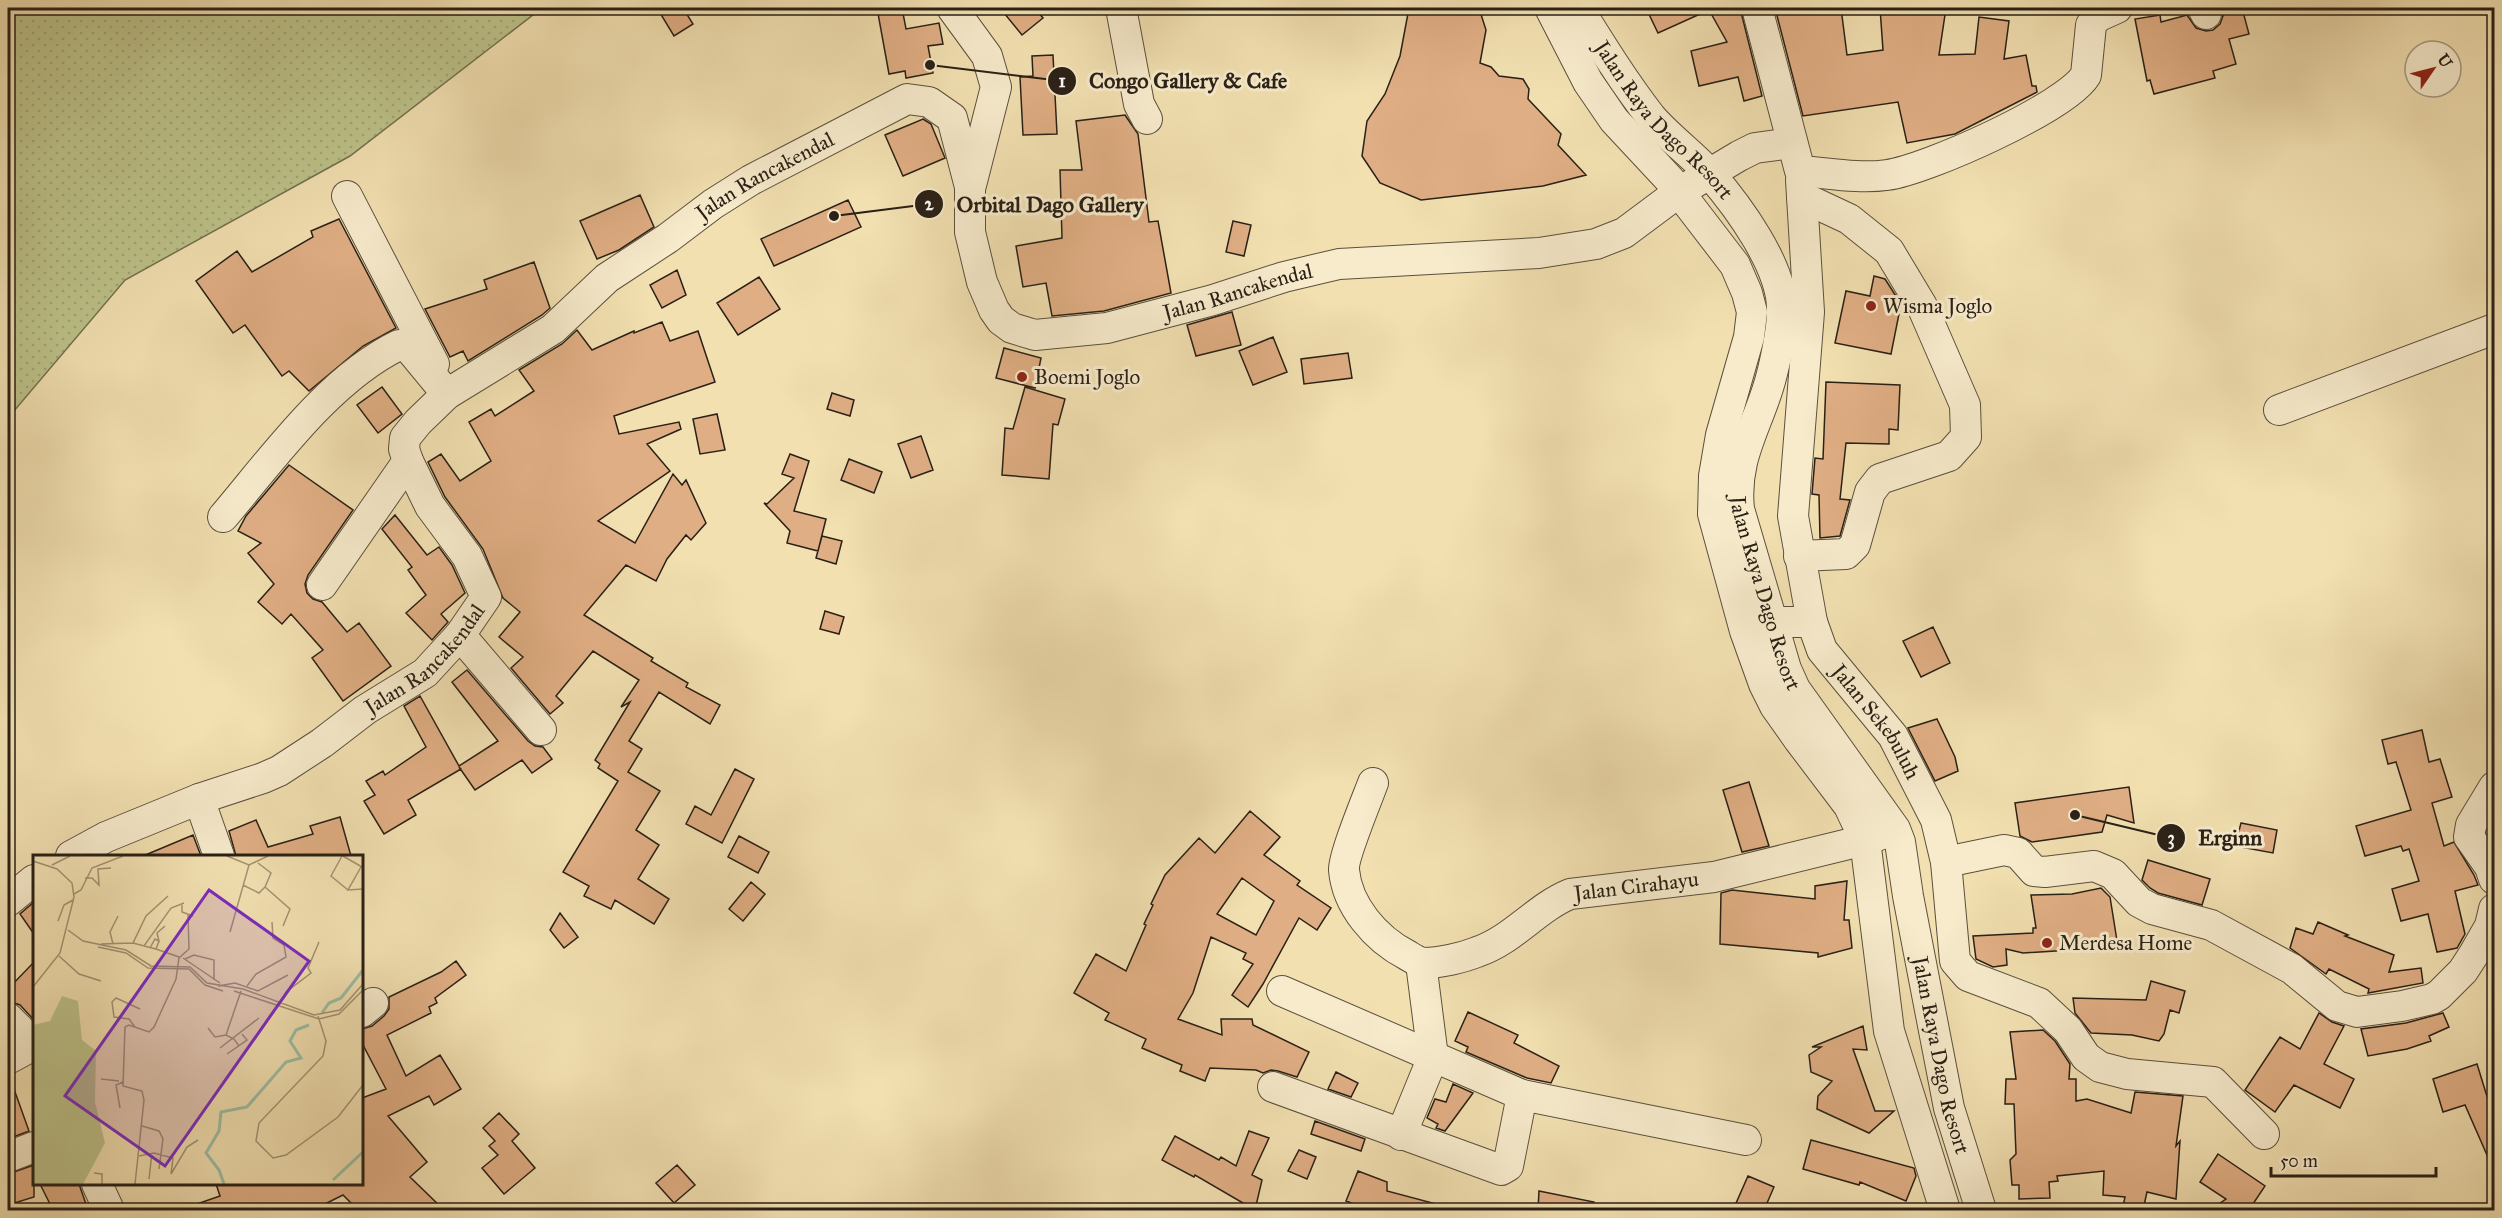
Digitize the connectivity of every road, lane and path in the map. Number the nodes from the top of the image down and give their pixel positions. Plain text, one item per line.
1 (952, 8) edge
2 (1121, 8) edge
3 (1550, 8) edge
4 (1578, 8) edge
5 (1757, 8) edge
6 (2117, 8) edge
7 (1147, 119) dead end
8 (1792, 143) junction
9 (1709, 173) junction
10 (1801, 184) junction
11 (970, 188) junction
12 (1679, 192) junction
13 (347, 196) dead end
14 (2494, 328) edge
15 (453, 390) junction
16 (2279, 410) dead end
17 (408, 461) junction
18 (1726, 512) junction
19 (223, 517) dead end
20 (1799, 556) junction
21 (1739, 562) junction
22 (322, 585) dead end
23 (1774, 622) junction
24 (1812, 622) junction
25 (460, 635) junction
26 (541, 730) dead end
27 (1373, 783) dead end
28 (2494, 787) edge
29 (199, 799) junction
30 (1895, 828) junction
31 (1865, 840) junction
32 (74, 855) edge
33 (219, 855) edge
34 (1946, 862) junction
35 (2494, 879) edge
36 (33, 881) edge
37 (8, 901) edge
38 (2494, 909) edge
39 (1421, 963) junction
40 (1282, 991) dead end
41 (8, 1018) edge
42 (33, 1043) edge
43 (33, 1045) edge
44 (1432, 1057) junction
45 (8, 1059) edge
46 (1273, 1087) dead end
47 (1522, 1095) junction
48 (2264, 1134) dead end
49 (1401, 1135) junction
50 (1746, 1140) dead end
51 (33, 1147) edge
52 (8, 1157) edge
53 (97, 1185) edge
54 (109, 1210) edge
55 (1945, 1210) edge
56 (1981, 1210) edge

1 - 11 street
2 - 7 street
3 - 12 street, Jalan Raya Dago Resort
4 - 9 street, Jalan Raya Dago Resort
5 - 8 street, Jalan Sekebuluh
6 - 10 street
8 - 9 street, Jalan Rancakendal
8 - 10 street, Jalan Sekebuluh
9 - 12 street, Jalan Rancakendal
9 - 18 street, Jalan Raya Dago Resort
10 - 20 street, Jalan Sekebuluh
10 - 20 street
11 - 12 street, Jalan Rancakendal
11 - 15 street, Jalan Rancakendal
12 - 18 street, Jalan Raya Dago Resort
13 - 15 street
14 - 16 street
15 - 17 street, Jalan Rancakendal
15 - 19 street
17 - 22 street
17 - 25 street, Jalan Rancakendal
18 - 21 street, Jalan Raya Dago Resort
20 - 24 street, Jalan Sekebuluh
21 - 23 street, Jalan Raya Dago Resort
21 - 31 street, Jalan Raya Dago Resort
23 - 24 street
23 - 30 street, Jalan Raya Dago Resort
24 - 34 street, Jalan Sekebuluh
25 - 26 street
25 - 29 street, Jalan Rancakendal
27 - 39 street
28 - 35 street
29 - 32 street, Jalan Rancakendal
29 - 33 street
30 - 31 street, Jalan Cirahayu
30 - 56 street, Jalan Raya Dago Resort
31 - 39 street, Jalan Cirahayu
31 - 55 street, Jalan Raya Dago Resort
34 - 38 street
34 - 48 street, Jalan Sekebuluh
36 - 37 street
39 - 44 street
40 - 44 street
41 - 42 street
43 - 45 street
44 - 47 street
44 - 49 street
46 - 49 street
47 - 49 street
47 - 50 street
51 - 52 street
53 - 54 street

